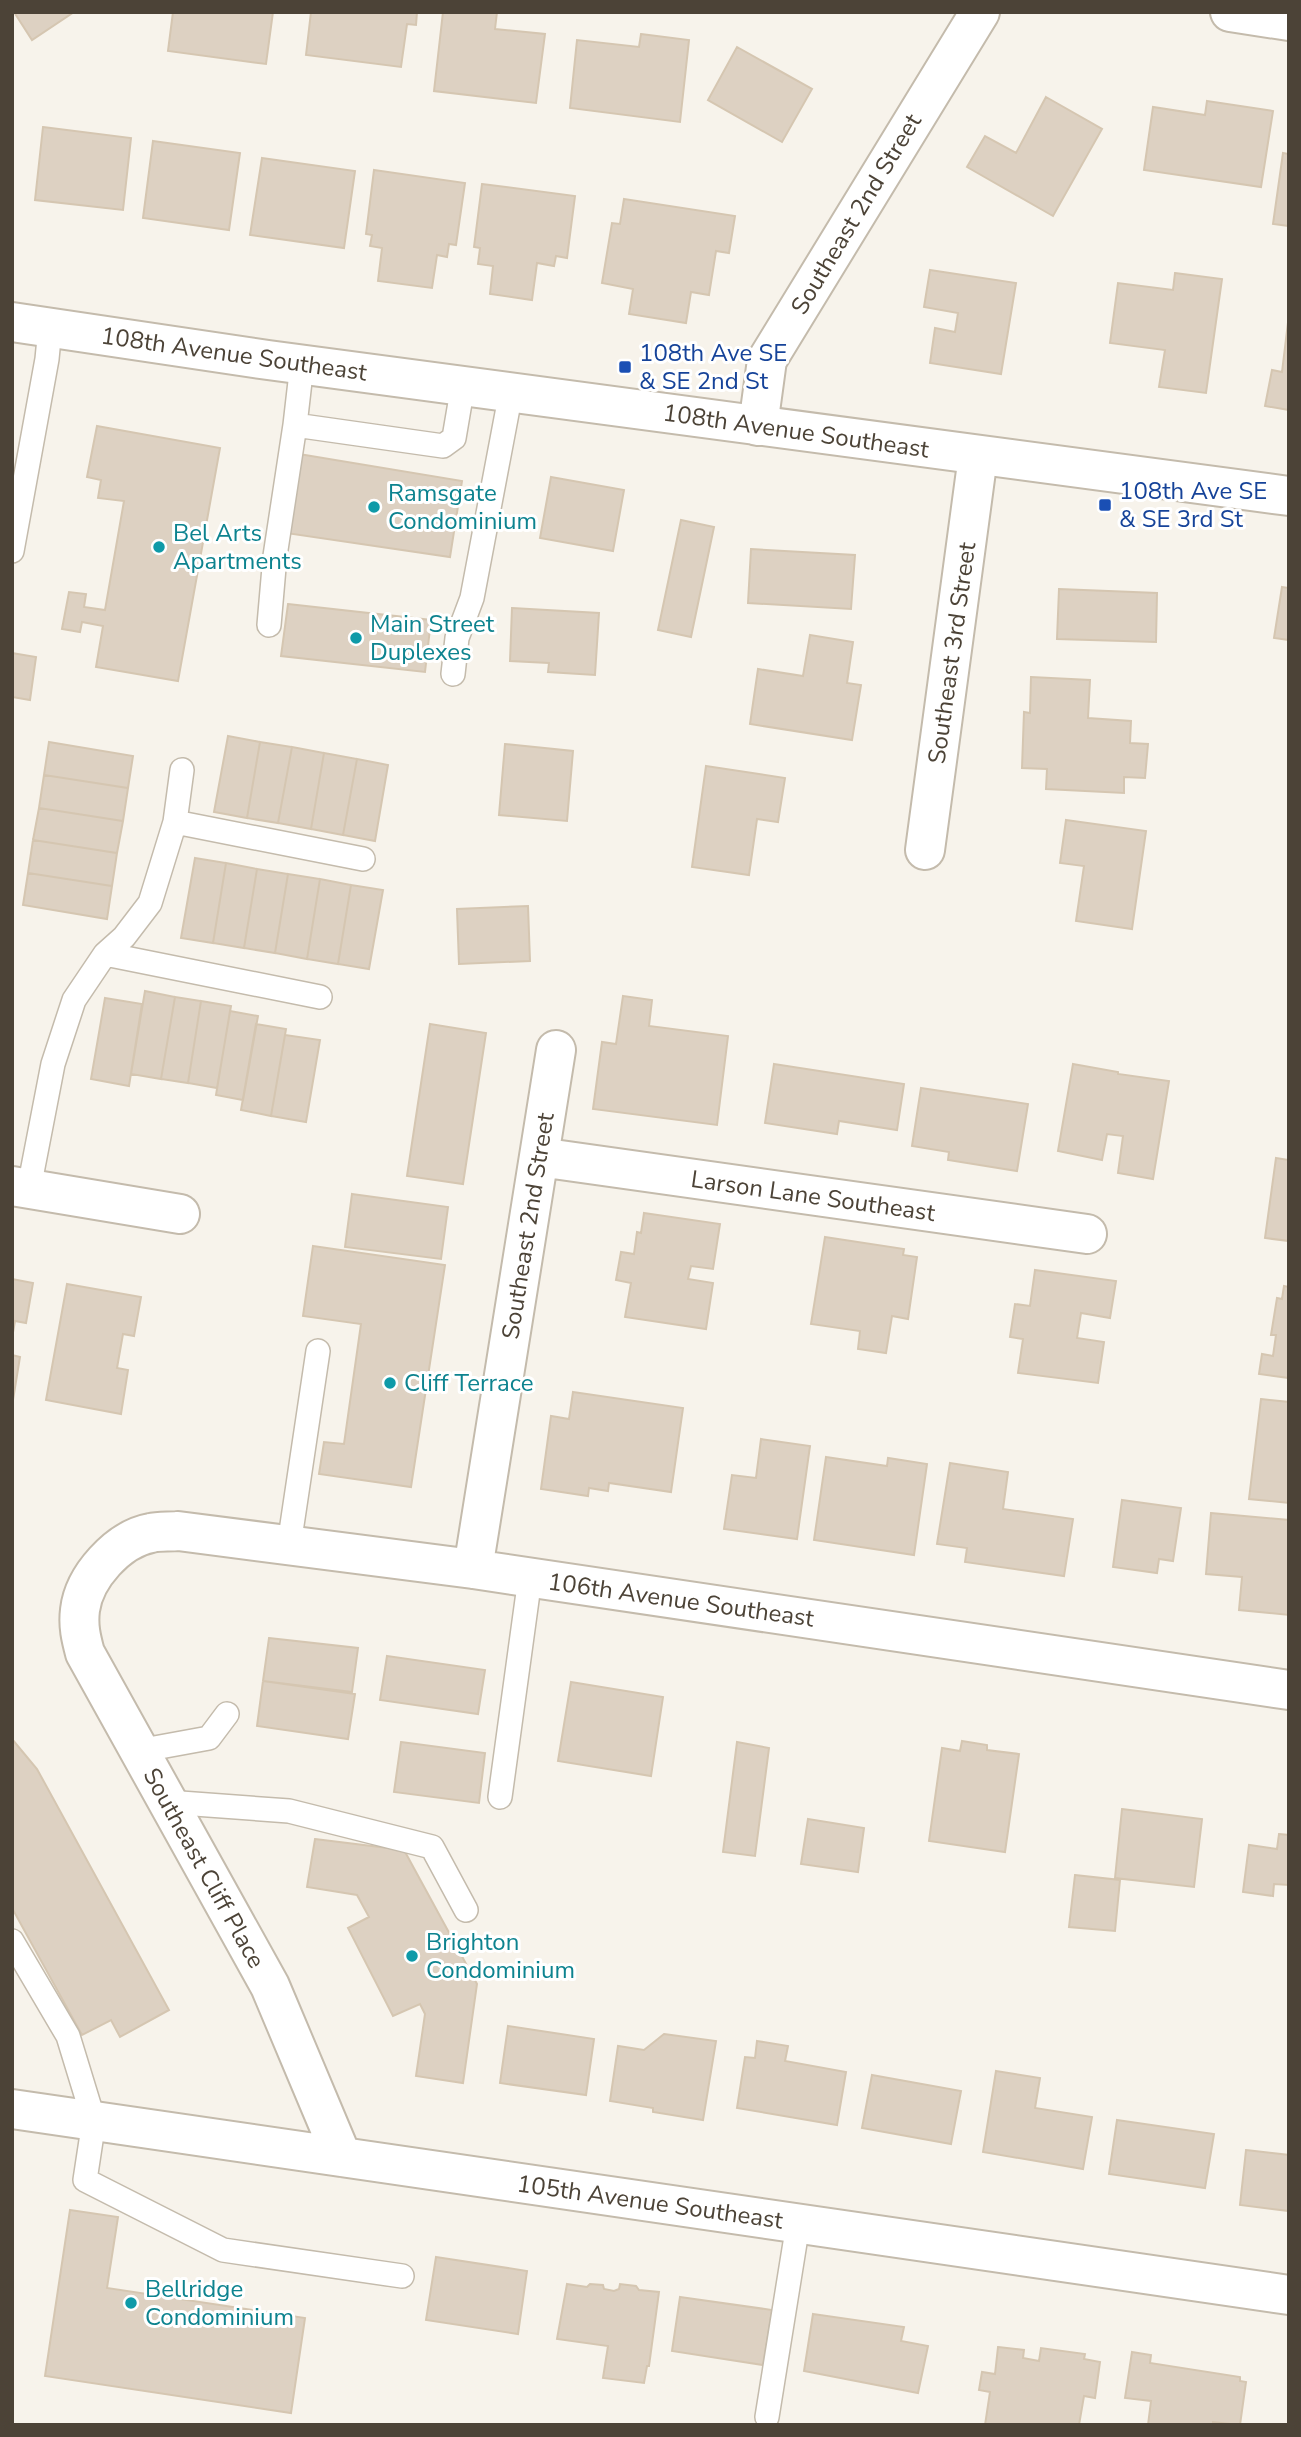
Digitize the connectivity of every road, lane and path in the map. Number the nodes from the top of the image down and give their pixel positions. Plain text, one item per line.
1 (980, 12) edge
2 (1230, 12) edge
3 (1289, 21) edge
4 (12, 322) edge
5 (50, 328) junction
6 (302, 364) junction
7 (463, 385) junction
8 (511, 391) junction
9 (295, 425) junction
10 (758, 426) junction
11 (978, 456) junction
12 (1289, 496) edge
13 (12, 551) edge
14 (269, 625) dead end
15 (453, 674) dead end
16 (182, 770) dead end
17 (175, 822) junction
18 (925, 850) dead end
19 (363, 859) dead end
20 (105, 954) junction
21 (320, 998) dead end
22 (556, 1050) dead end
23 (539, 1157) junction
24 (21, 1187) edge
25 (180, 1214) dead end
26 (1087, 1234) dead end
27 (318, 1351) dead end
28 (289, 1545) junction
29 (473, 1569) junction
30 (530, 1577) junction
31 (90, 1580) joint
32 (1289, 1690) edge
33 (227, 1714) dead end
34 (138, 1751) junction
35 (500, 1797) dead end
36 (167, 1802) junction
37 (466, 1910) dead end
38 (12, 1941) edge
39 (12, 2109) edge
40 (94, 2121) junction
41 (342, 2157) junction
42 (798, 2224) junction
43 (402, 2276) dead end
44 (1289, 2295) edge
45 (767, 2417) dead end

1 - 10 street, Southeast 2nd Street
2 - 3 street
4 - 5 street, 108th Avenue Southeast
5 - 6 street, 108th Avenue Southeast
5 - 13 lane
6 - 7 street, 108th Avenue Southeast
6 - 9 lane
7 - 8 street, 108th Avenue Southeast
7 - 9 lane
8 - 10 street, 108th Avenue Southeast
8 - 15 lane
9 - 14 lane
10 - 11 street, 108th Avenue Southeast
11 - 12 street, 108th Avenue Southeast
11 - 18 street, Southeast 3rd Street
16 - 17 lane
17 - 19 lane
17 - 20 lane
20 - 21 lane
20 - 24 lane
22 - 23 street, Southeast 2nd Street
23 - 26 street, Larson Lane Southeast
23 - 29 street, Southeast 2nd Street
24 - 25 street
27 - 28 lane
28 - 29 street, 106th Avenue Southeast
28 - 31 street, 106th Avenue Southeast
29 - 30 street, 106th Avenue Southeast
30 - 32 street, 106th Avenue Southeast
30 - 35 lane
31 - 34 street, Southeast Cliff Place
33 - 34 lane
34 - 36 street, Southeast Cliff Place
36 - 37 lane
36 - 41 street, Southeast Cliff Place
38 - 40 lane
39 - 40 street, 105th Avenue Southeast
40 - 41 street, 105th Avenue Southeast
40 - 43 lane
41 - 42 street, 105th Avenue Southeast
42 - 44 street, 105th Avenue Southeast
42 - 45 lane

